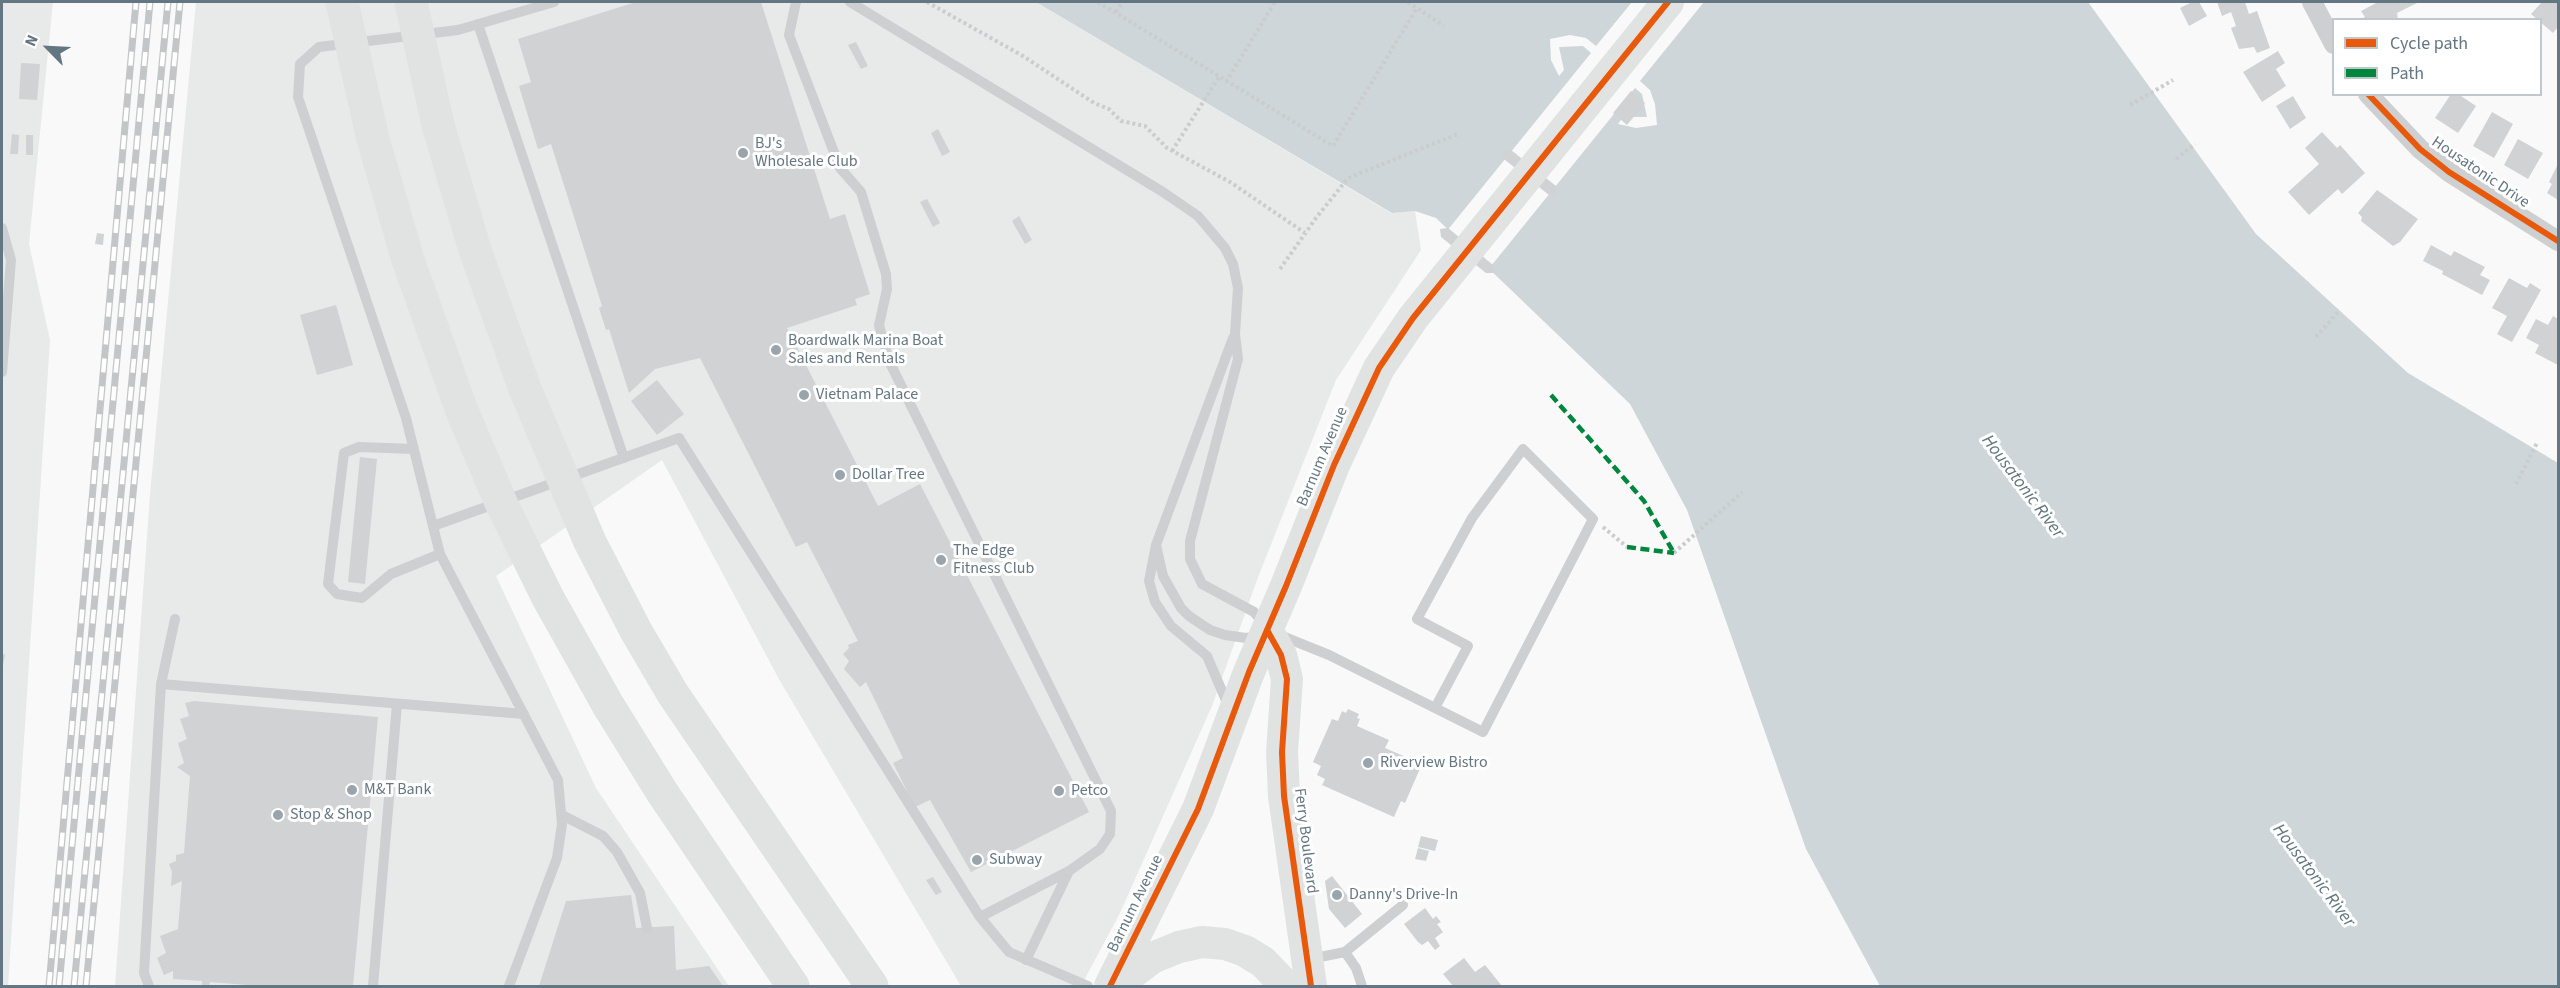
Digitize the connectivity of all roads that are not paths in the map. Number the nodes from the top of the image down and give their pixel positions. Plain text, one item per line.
1 (342, 2) edge
2 (411, 2) edge
3 (554, 2) edge
4 (796, 2) edge
5 (850, 2) edge
6 (1668, 2) edge
7 (2312, 2) edge
8 (478, 24) junction
9 (2332, 40) edge
10 (2370, 96) edge
11 (2, 228) edge
12 (2559, 241) edge
13 (1235, 334) junction
14 (2, 372) edge
15 (414, 449) junction
16 (624, 458) junction
17 (433, 526) junction
18 (1156, 545) junction
19 (440, 554) junction
20 (175, 619) dead end
21 (1267, 630) junction
22 (161, 684) junction
23 (397, 704) junction
24 (1435, 708) junction
25 (524, 714) junction
26 (1232, 717) junction
27 (562, 815) junction
28 (1069, 871) junction
29 (1403, 905) dead end
30 (980, 917) junction
31 (647, 928) dead end
32 (1345, 952) junction
33 (1026, 960) junction
34 (1308, 973) edge
35 (149, 987) edge
36 (373, 987) edge
37 (509, 987) edge
38 (793, 987) edge
39 (872, 987) edge
40 (1088, 987) edge
41 (1110, 987) edge
42 (1115, 987) edge
43 (1286, 987) edge
44 (1362, 987) edge

1 - 38 highway
2 - 39 highway
3 - 8 lane
4 - 28 lane
5 - 13 lane
6 - 21 main road, Barnum Avenue
7 - 9 street
8 - 15 lane
8 - 16 lane
10 - 12 street, Housatonic Drive
11 - 14 lane
13 - 18 lane
13 - 21 lane
15 - 17 lane
15 - 19 lane
16 - 17 lane
16 - 30 lane
17 - 19 lane
18 - 21 lane
18 - 26 lane
19 - 25 lane
20 - 22 lane
21 - 24 lane
21 - 26 main road, Barnum Avenue
21 - 34 main road, Ferry Boulevard
22 - 23 lane
22 - 35 lane
23 - 25 lane
23 - 36 lane
24 - 24 lane
25 - 27 lane
26 - 41 main road, Barnum Avenue
27 - 31 lane
27 - 37 lane
28 - 30 lane
28 - 33 lane
29 - 32 lane
30 - 33 lane
32 - 34 lane
32 - 44 lane
33 - 40 lane
42 - 43 main road

